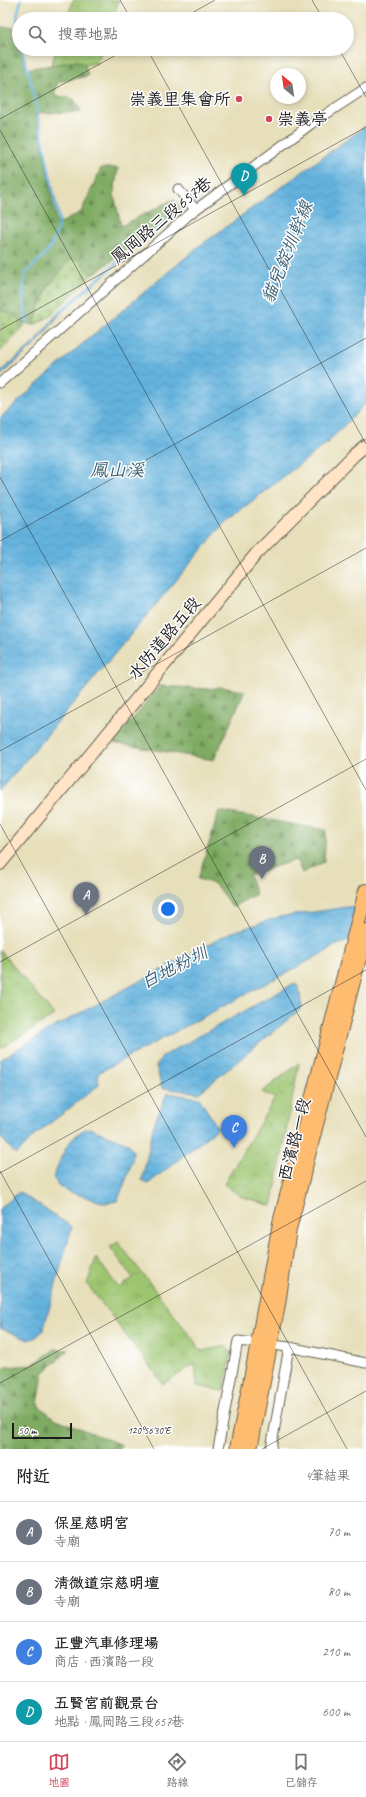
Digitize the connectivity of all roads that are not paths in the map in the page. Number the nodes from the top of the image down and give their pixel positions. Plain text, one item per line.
1 (366, 88) edge
2 (178, 189) dead end
3 (195, 209) junction
4 (0, 383) edge
5 (366, 445) edge
6 (0, 864) edge
7 (366, 891) edge
8 (366, 931) edge
9 (264, 1344) junction
10 (289, 1347) junction
11 (366, 1363) edge
12 (218, 1449) edge
13 (237, 1449) edge
14 (250, 1449) edge
15 (271, 1449) edge

1 - 3 street, 鳳岡路三段657巷
2 - 3 street
3 - 4 street, 鳳岡路三段657巷
5 - 6 street, 水防道路五段
7 - 9 main road, 西濱路一段
8 - 9 main road, 西濱路一段
9 - 10 street
9 - 12 street
9 - 13 main road, 西濱路一段
9 - 14 main road, 西濱路一段
10 - 11 street
10 - 15 street

